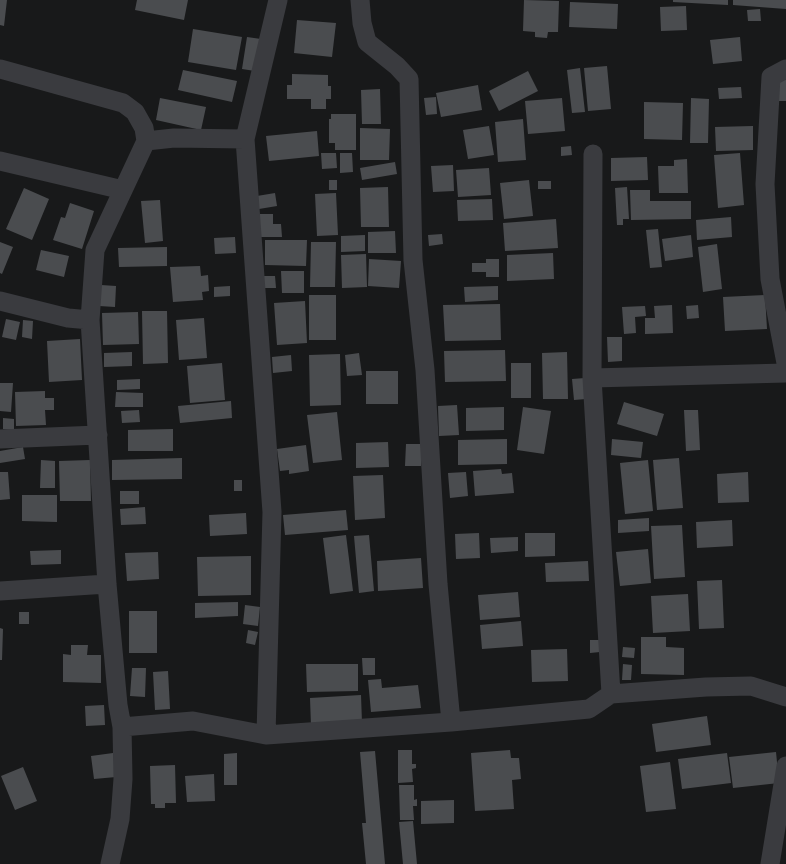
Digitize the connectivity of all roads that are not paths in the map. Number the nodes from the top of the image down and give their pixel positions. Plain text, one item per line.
1 (278, 0) edge
2 (360, 0) edge
3 (0, 69) edge
4 (786, 69) edge
5 (245, 139) junction
6 (146, 141) junction
7 (593, 154) dead end
8 (0, 161) edge
9 (123, 190) junction
10 (0, 301) edge
11 (90, 320) junction
12 (786, 363) edge
13 (786, 373) edge
14 (592, 378) junction
15 (98, 435) junction
16 (0, 439) edge
17 (107, 584) junction
18 (0, 591) edge
19 (611, 694) junction
20 (786, 696) edge
21 (451, 722) junction
22 (122, 727) junction
23 (266, 735) junction
24 (786, 766) edge
25 (110, 864) edge
26 (770, 864) edge

1 - 5 street
2 - 21 street
3 - 6 street
4 - 12 street
5 - 6 street
5 - 23 street
6 - 9 street
7 - 14 street
8 - 9 street
9 - 11 street
10 - 11 street
11 - 15 street
13 - 14 street
14 - 19 street
15 - 16 street
15 - 17 street
17 - 18 street
17 - 22 street
19 - 20 street
19 - 21 street
21 - 23 street
22 - 23 street
22 - 25 street
24 - 26 street

